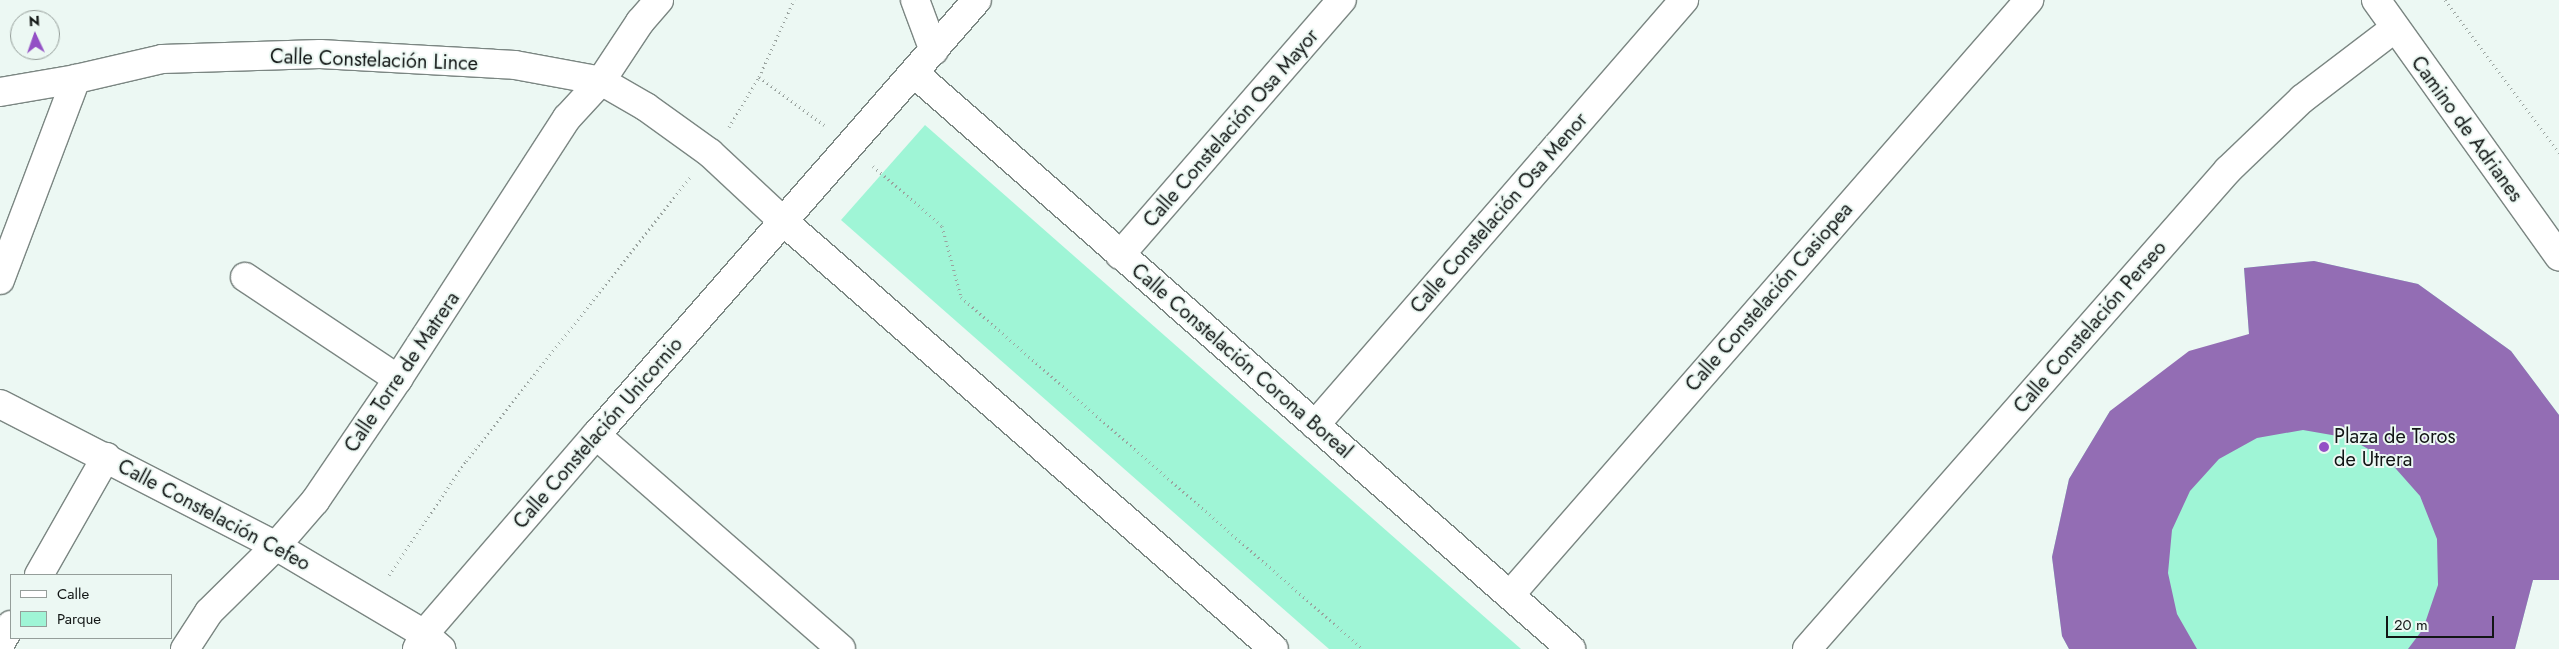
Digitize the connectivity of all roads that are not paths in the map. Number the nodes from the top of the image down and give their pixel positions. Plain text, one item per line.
1 (659, 0) edge
2 (915, 0) edge
3 (978, 0) edge
4 (1342, 0) edge
5 (1684, 0) edge
6 (2030, 0) edge
7 (2376, 0) edge
8 (2394, 29) junction
9 (934, 51) junction
10 (914, 73) junction
11 (76, 80) junction
12 (601, 81) junction
13 (0, 92) edge
14 (783, 221) junction
15 (1120, 255) junction
16 (2559, 258) edge
17 (245, 276) dead end
18 (0, 280) edge
19 (398, 379) junction
20 (0, 404) edge
21 (1315, 425) junction
22 (596, 435) junction
23 (106, 458) junction
24 (276, 546) junction
25 (40, 574) edge
26 (1510, 595) junction
27 (10, 627) edge
28 (0, 644) edge
29 (427, 644) edge
30 (185, 649) edge
31 (841, 649) edge
32 (1274, 649) edge
33 (1571, 649) edge
34 (1807, 649) edge

1 - 12 street, Calle Torre de Matrera
2 - 9 street
3 - 9 street, Calle Constelación Unicornio
4 - 15 street, Calle Constelación Osa Mayor
5 - 21 street, Calle Constelación Osa Menor
6 - 26 street, Calle Constelación Casiopea
7 - 8 street, Camino de Adrianes
8 - 16 street, Camino de Adrianes
8 - 34 street, Calle Constelación Perseo
9 - 10 street, Calle Constelación Unicornio
10 - 14 street, Calle Constelación Unicornio
10 - 15 street, Calle Constelación Corona Boreal
11 - 12 street, Calle Constelación Lince
11 - 13 street, Calle Constelación Lince
11 - 18 street
12 - 14 street
12 - 19 street, Calle Torre de Matrera
14 - 22 street, Calle Constelación Unicornio
14 - 32 street
15 - 21 street, Calle Constelación Corona Boreal
17 - 19 street
19 - 24 street, Calle Torre de Matrera
20 - 23 street, Calle Constelación Cefeo
21 - 26 street, Calle Constelación Corona Boreal
22 - 29 street, Calle Constelación Unicornio
22 - 31 street
23 - 24 street, Calle Constelación Cefeo
23 - 25 street
24 - 29 street, Calle Constelación Cefeo
24 - 30 street, Calle Torre de Matrera
26 - 33 street, Calle Constelación Corona Boreal
27 - 28 street

